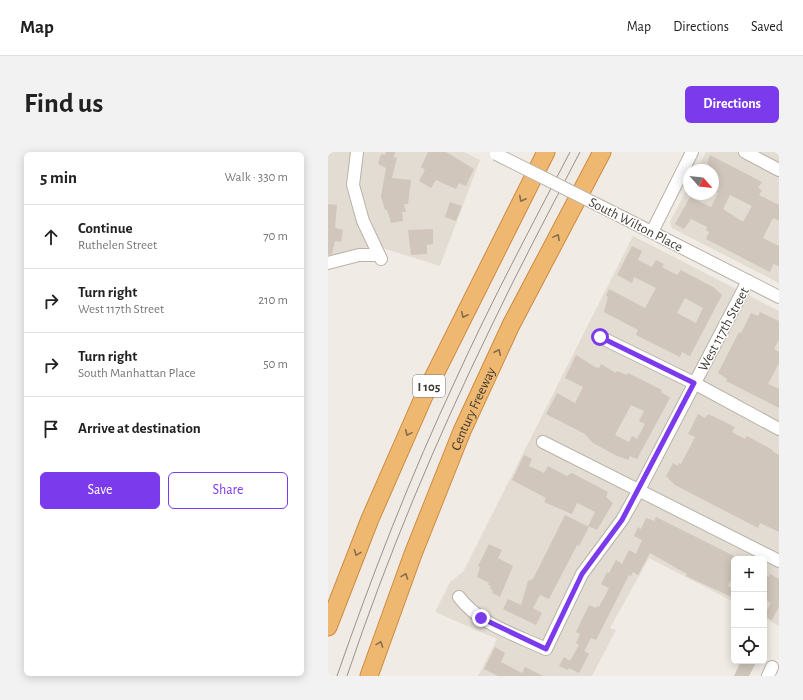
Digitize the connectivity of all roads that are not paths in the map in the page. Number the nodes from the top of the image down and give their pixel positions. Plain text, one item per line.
1 (357, 152) edge
2 (546, 152) edge
3 (602, 152) edge
4 (692, 152) edge
5 (745, 152) edge
6 (494, 153) edge
7 (779, 170) edge
8 (652, 232) junction
9 (328, 263) edge
10 (748, 281) junction
11 (779, 297) edge
12 (600, 337) dead end
13 (694, 383) junction
14 (779, 429) edge
15 (543, 442) dead end
16 (639, 490) junction
17 (779, 561) edge
18 (459, 597) dead end
19 (328, 627) edge
20 (369, 676) edge

1 - 9 street
2 -> 19 highway, I 105
20 -> 3 highway, Century Freeway
4 - 8 street
5 - 7 street
6 - 8 street, South Wilton Place, bridge
8 - 10 street, South Wilton Place
10 - 11 street, South Wilton Place
10 - 13 street, West 117th Street
12 - 13 street
13 - 14 street
13 - 16 street, West 117th Street
15 - 16 street
16 - 17 street
16 - 18 street, West 117th Street

